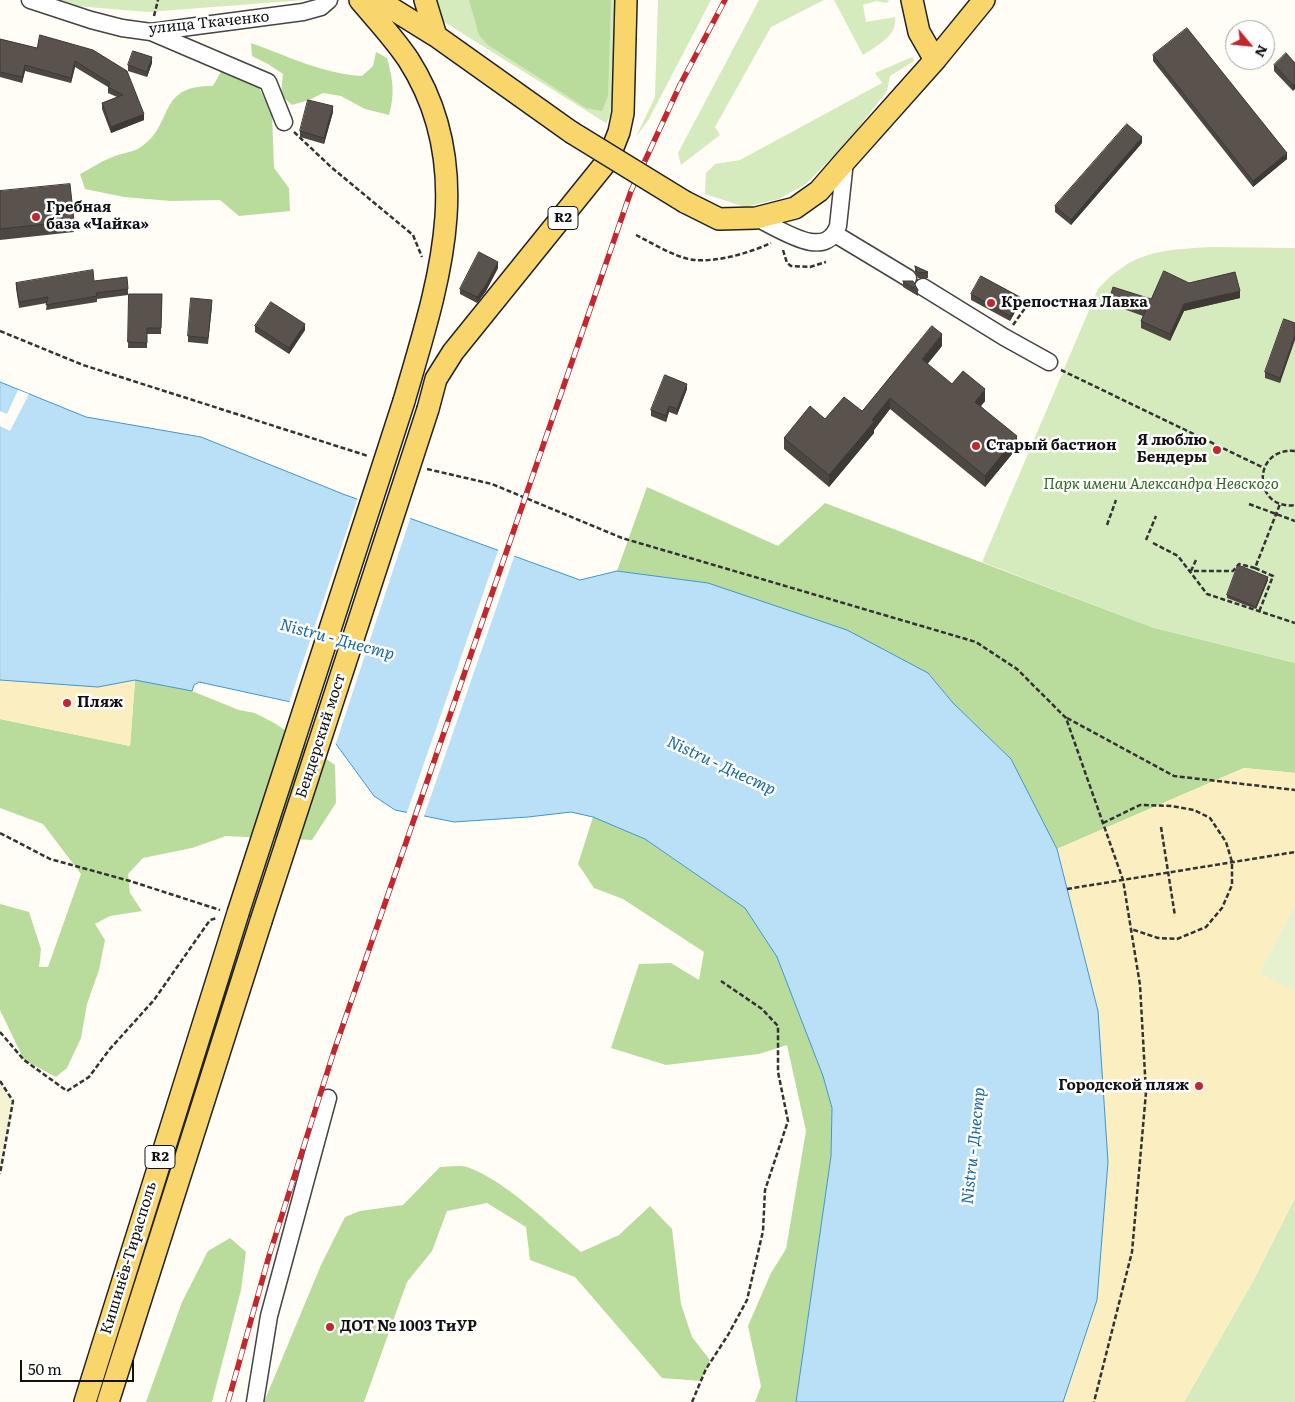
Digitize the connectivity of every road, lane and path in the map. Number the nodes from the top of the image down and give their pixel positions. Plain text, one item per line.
1 (30, 0) edge
2 (328, 0) edge
3 (360, 0) edge
4 (378, 0) edge
5 (425, 0) edge
6 (626, 0) edge
7 (912, 0) edge
8 (984, 0) edge
9 (151, 32) junction
10 (436, 36) junction
11 (936, 60) junction
12 (284, 122) joint
13 (845, 162) junction
14 (756, 218) junction
15 (835, 234) junction
16 (636, 235) dead end
17 (779, 239) dead end
18 (782, 247) dead end
19 (826, 262) dead end
20 (424, 264) dead end
21 (908, 278) dead end
22 (923, 287) dead end
23 (1028, 304) dead end
24 (0, 331) edge
25 (1004, 337) junction
26 (1055, 366) joint
27 (1295, 450) edge
28 (371, 457) dead end
29 (1264, 468) junction
30 (427, 469) dead end
31 (1116, 500) dead end
32 (1249, 504) dead end
33 (1280, 504) junction
34 (1295, 506) edge
35 (1276, 515) junction
36 (1156, 516) dead end
37 (1295, 522) edge
38 (1107, 525) dead end
39 (1146, 540) dead end
40 (1153, 543) dead end
41 (1196, 560) dead end
42 (1255, 568) junction
43 (1190, 571) junction
44 (1259, 612) junction
45 (1295, 623) edge
46 (1066, 718) junction
47 (1295, 790) edge
48 (1103, 823) junction
49 (1161, 827) dead end
50 (0, 833) edge
51 (1295, 852) edge
52 (1232, 862) junction
53 (1168, 872) junction
54 (1123, 880) junction
55 (1067, 889) dead end
56 (234, 913) junction
57 (1175, 916) dead end
58 (261, 921) joint
59 (1131, 929) junction
60 (721, 981) dead end
61 (0, 1032) edge
62 (0, 1081) edge
63 (328, 1098) dead end
64 (0, 1174) edge
65 (85, 1402) edge
66 (108, 1402) edge
67 (255, 1402) edge
68 (692, 1402) edge
69 (1094, 1402) edge

1 - 9 street, улица Ткаченко
2 - 9 street, улица Ткаченко
3 - 56 main road, Бендерский мост / R2, bridge
4 - 10 main road
5 - 10 main road
6 - 58 main road, Бендерский мост / R2, bridge
7 - 11 main road
8 - 11 main road
9 - 12 street
10 - 14 main road, bridge
11 - 13 main road
12 - 20 path
13 - 14 main road
13 - 15 street
14 - 15 street
15 - 21 street
16 - 17 path
18 - 19 path
22 - 25 street
23 - 25 path
24 - 28 path
25 - 26 street
26 - 29 path
27 - 29 path
29 - 33 path
30 - 46 path
31 - 38 path
32 - 35 path
33 - 34 path
33 - 35 path
35 - 37 path
35 - 42 path
36 - 39 path
40 - 43 path
41 - 43 path
42 - 43 path
42 - 44 path
43 - 44 path
44 - 45 path
46 - 47 path
46 - 48 path
48 - 52 path
48 - 54 path
49 - 53 path
50 - 56 path
51 - 52 path
52 - 53 path
52 - 59 path
53 - 54 path
53 - 57 path
54 - 55 path
54 - 59 path
56 - 61 path
56 - 65 main road, Кишинёв-Тирасполь / R2
58 - 66 main road, Кишинёв-Тирасполь / R2
59 - 69 path
60 - 68 path
62 - 64 path
63 - 67 street

